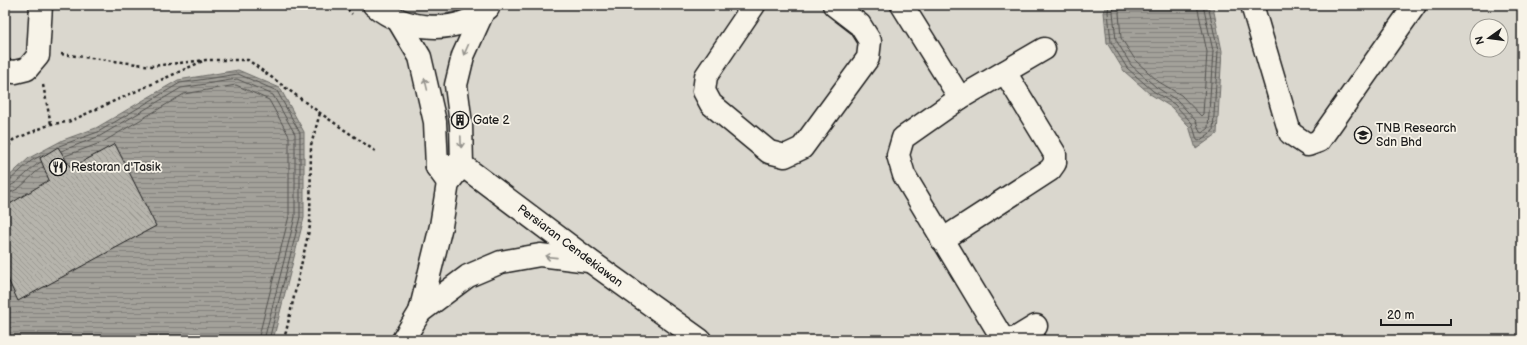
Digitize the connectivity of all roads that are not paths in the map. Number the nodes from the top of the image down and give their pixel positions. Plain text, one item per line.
1 (40, 5) edge
2 (374, 5) edge
3 (754, 5) edge
4 (834, 5) edge
5 (1252, 5) edge
6 (1415, 5) edge
7 (911, 8) edge
8 (487, 9) edge
9 (398, 20) junction
10 (1044, 49) dead end
11 (5, 71) edge
12 (1005, 72) junction
13 (960, 98) junction
14 (462, 165) junction
15 (442, 175) junction
16 (942, 240) junction
17 (590, 261) junction
18 (420, 312) junction
19 (1036, 326) dead end
20 (403, 340) edge
21 (700, 340) edge
22 (1013, 340) edge

1 - 11 street
2 - 9 street
3 - 4 street
5 - 6 street
7 - 13 street
8 - 9 street
8 -> 14 street
15 -> 9 street
10 - 12 street
12 - 13 street
12 - 16 street
13 - 16 street
14 - 15 street
14 - 17 street, Persiaran Cendekiawan
15 - 18 street
16 - 22 street
17 -> 18 street
17 - 21 street, Persiaran Cendekiawan
18 - 20 street
19 - 22 street

